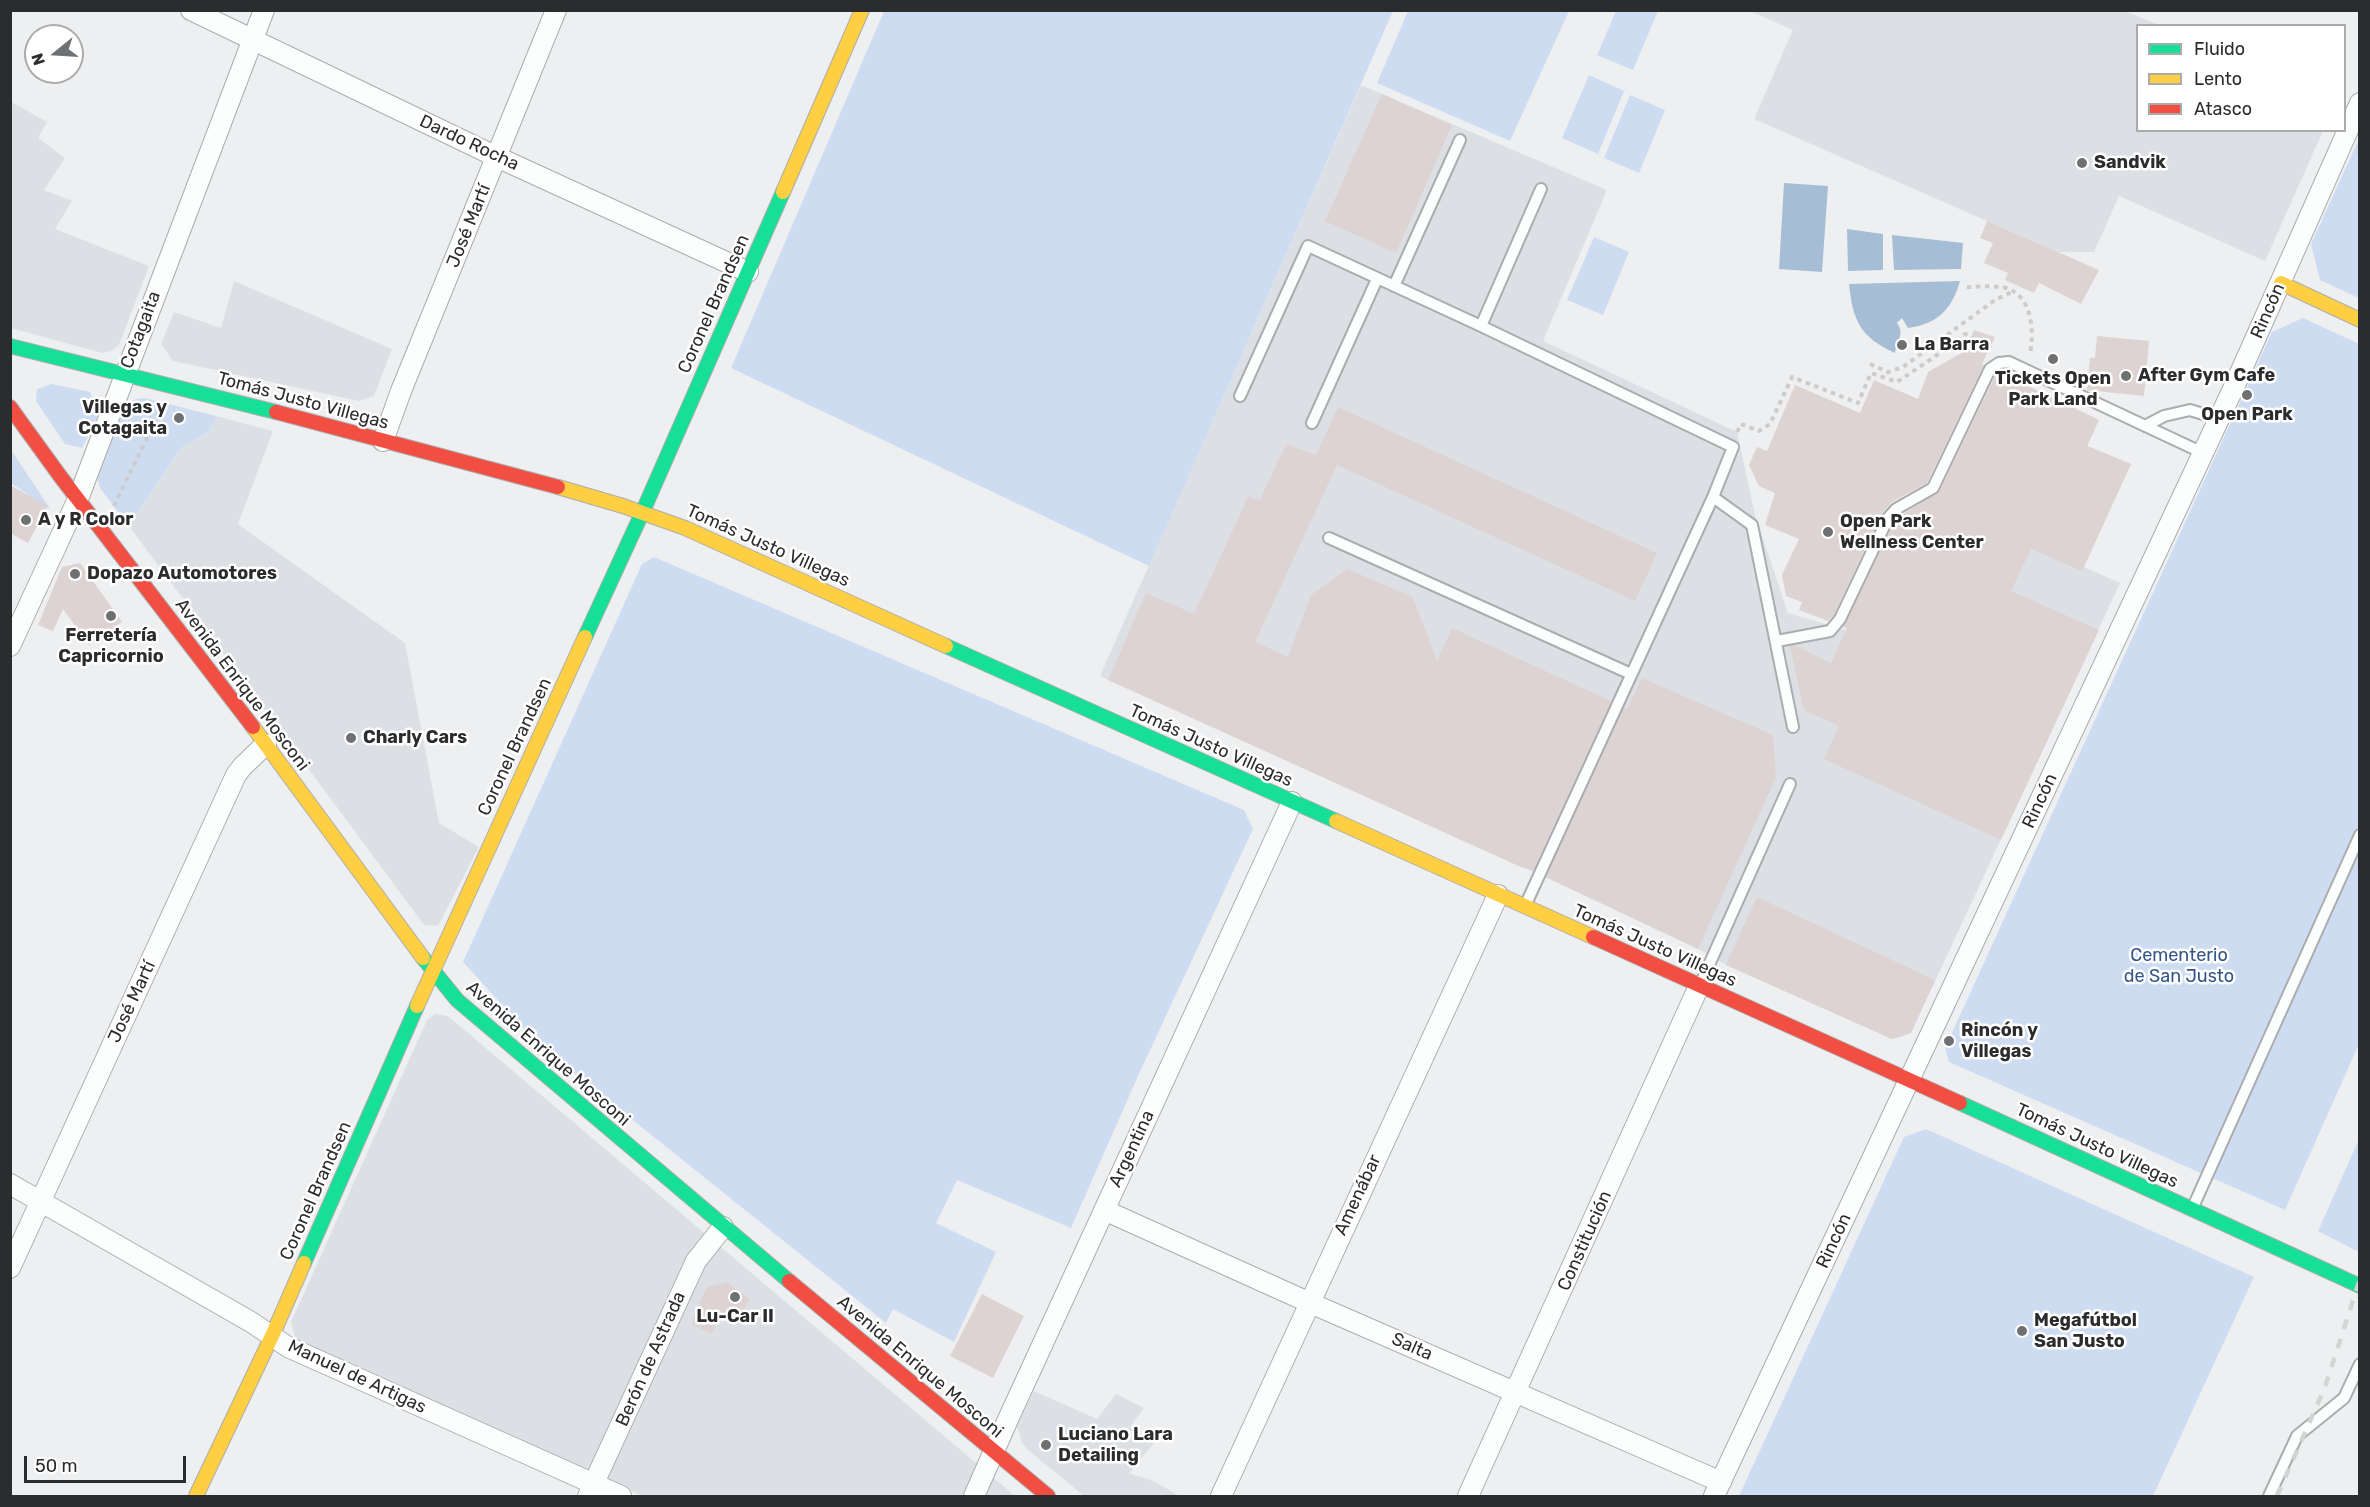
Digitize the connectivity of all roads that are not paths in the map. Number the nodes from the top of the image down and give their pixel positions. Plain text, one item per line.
1 (191, 10) edge
2 (264, 10) edge
3 (556, 10) edge
4 (862, 10) edge
5 (253, 39) junction
6 (2360, 103) edge
7 (1460, 140) dead end
8 (498, 157) junction
9 (1541, 189) dead end
10 (748, 272) junction
11 (1377, 279) junction
12 (2281, 283) junction
13 (1394, 286) junction
14 (2360, 320) edge
15 (1481, 326) junction
16 (10, 346) edge
17 (125, 372) junction
18 (1240, 396) dead end
19 (10, 407) edge
20 (2219, 419) junction
21 (1312, 423) dead end
22 (2145, 426) junction
23 (383, 441) junction
24 (2203, 453) junction
25 (1713, 497) junction
26 (78, 499) junction
27 (643, 511) junction
28 (1329, 538) dead end
29 (1777, 641) junction
30 (10, 646) edge
31 (1631, 674) junction
32 (1793, 727) dead end
33 (266, 744) junction
34 (1790, 784) dead end
35 (1292, 802) junction
36 (2360, 835) edge
37 (1498, 895) junction
38 (1524, 906) junction
39 (432, 971) junction
40 (1700, 986) junction
41 (1910, 1080) junction
42 (10, 1184) edge
43 (41, 1201) junction
44 (2192, 1209) junction
45 (1104, 1210) junction
46 (723, 1227) junction
47 (10, 1268) edge
48 (2360, 1286) edge
49 (1308, 1302) junction
50 (272, 1336) junction
51 (2360, 1364) edge
52 (1516, 1393) junction
53 (994, 1452) junction
54 (1718, 1489) edge
55 (591, 1491) edge
56 (196, 1497) edge
57 (621, 1497) edge
58 (974, 1497) edge
59 (1048, 1497) edge
60 (1221, 1497) edge
61 (1468, 1497) edge
62 (2269, 1497) edge

1 - 5 street, Dardo Rocha
2 - 5 street, Cotagaita
3 - 8 street, José Martí
4 - 10 street, Coronel Brandsen
5 - 8 street, Dardo Rocha
5 - 17 street, Cotagaita
6 - 12 street, Rincón
7 - 13 lane
8 - 10 street, Dardo Rocha
8 - 23 street, José Martí
9 - 15 lane
10 - 27 street, Coronel Brandsen
11 - 13 lane
11 - 18 lane
11 - 21 lane
12 - 14 street
12 - 20 street, Rincón
13 - 15 lane
15 - 25 lane
16 - 17 street, Tomás Justo Villegas
17 - 23 street, Tomás Justo Villegas
17 - 26 street, Cotagaita
19 - 26 street, Avenida Enrique Mosconi
20 - 22 lane
20 - 24 street, Rincón
22 - 24 lane
22 - 29 lane
23 - 27 street, Tomás Justo Villegas
24 - 41 street, Rincón
25 - 29 lane
25 - 31 lane
26 - 30 street, Cotagaita
26 - 33 street, Avenida Enrique Mosconi
27 - 35 street, Tomás Justo Villegas
27 - 39 street, Coronel Brandsen
28 - 31 lane
29 - 32 lane
31 - 38 lane
33 - 39 street, Avenida Enrique Mosconi
33 - 43 street, José Martí
34 - 40 lane
35 - 37 street, Tomás Justo Villegas
35 - 45 street, Argentina
36 - 44 lane
37 - 38 street, Tomás Justo Villegas
37 - 49 street, Amenábar
38 - 40 street, Tomás Justo Villegas
39 - 46 street, Avenida Enrique Mosconi
39 - 50 street, Coronel Brandsen
40 - 41 street, Tomás Justo Villegas
40 - 52 street, Constitución
41 - 44 street, Tomás Justo Villegas
41 - 54 street, Rincón
42 - 43 street, Manuel de Artigas
43 - 47 street, José Martí
43 - 50 street, Manuel de Artigas
44 - 48 street, Tomás Justo Villegas
45 - 49 street, Salta
45 - 53 street, Argentina
46 - 53 street, Avenida Enrique Mosconi
46 - 55 street, Berón de Astrada
49 - 52 street, Salta
49 - 60 street, Amenábar
50 - 55 street, Manuel de Artigas
50 - 56 street, Coronel Brandsen
51 - 62 lane
52 - 54 street, Salta
52 - 61 street, Constitución
53 - 58 street, Argentina
53 - 59 street, Avenida Enrique Mosconi
55 - 57 street, Manuel de Artigas

